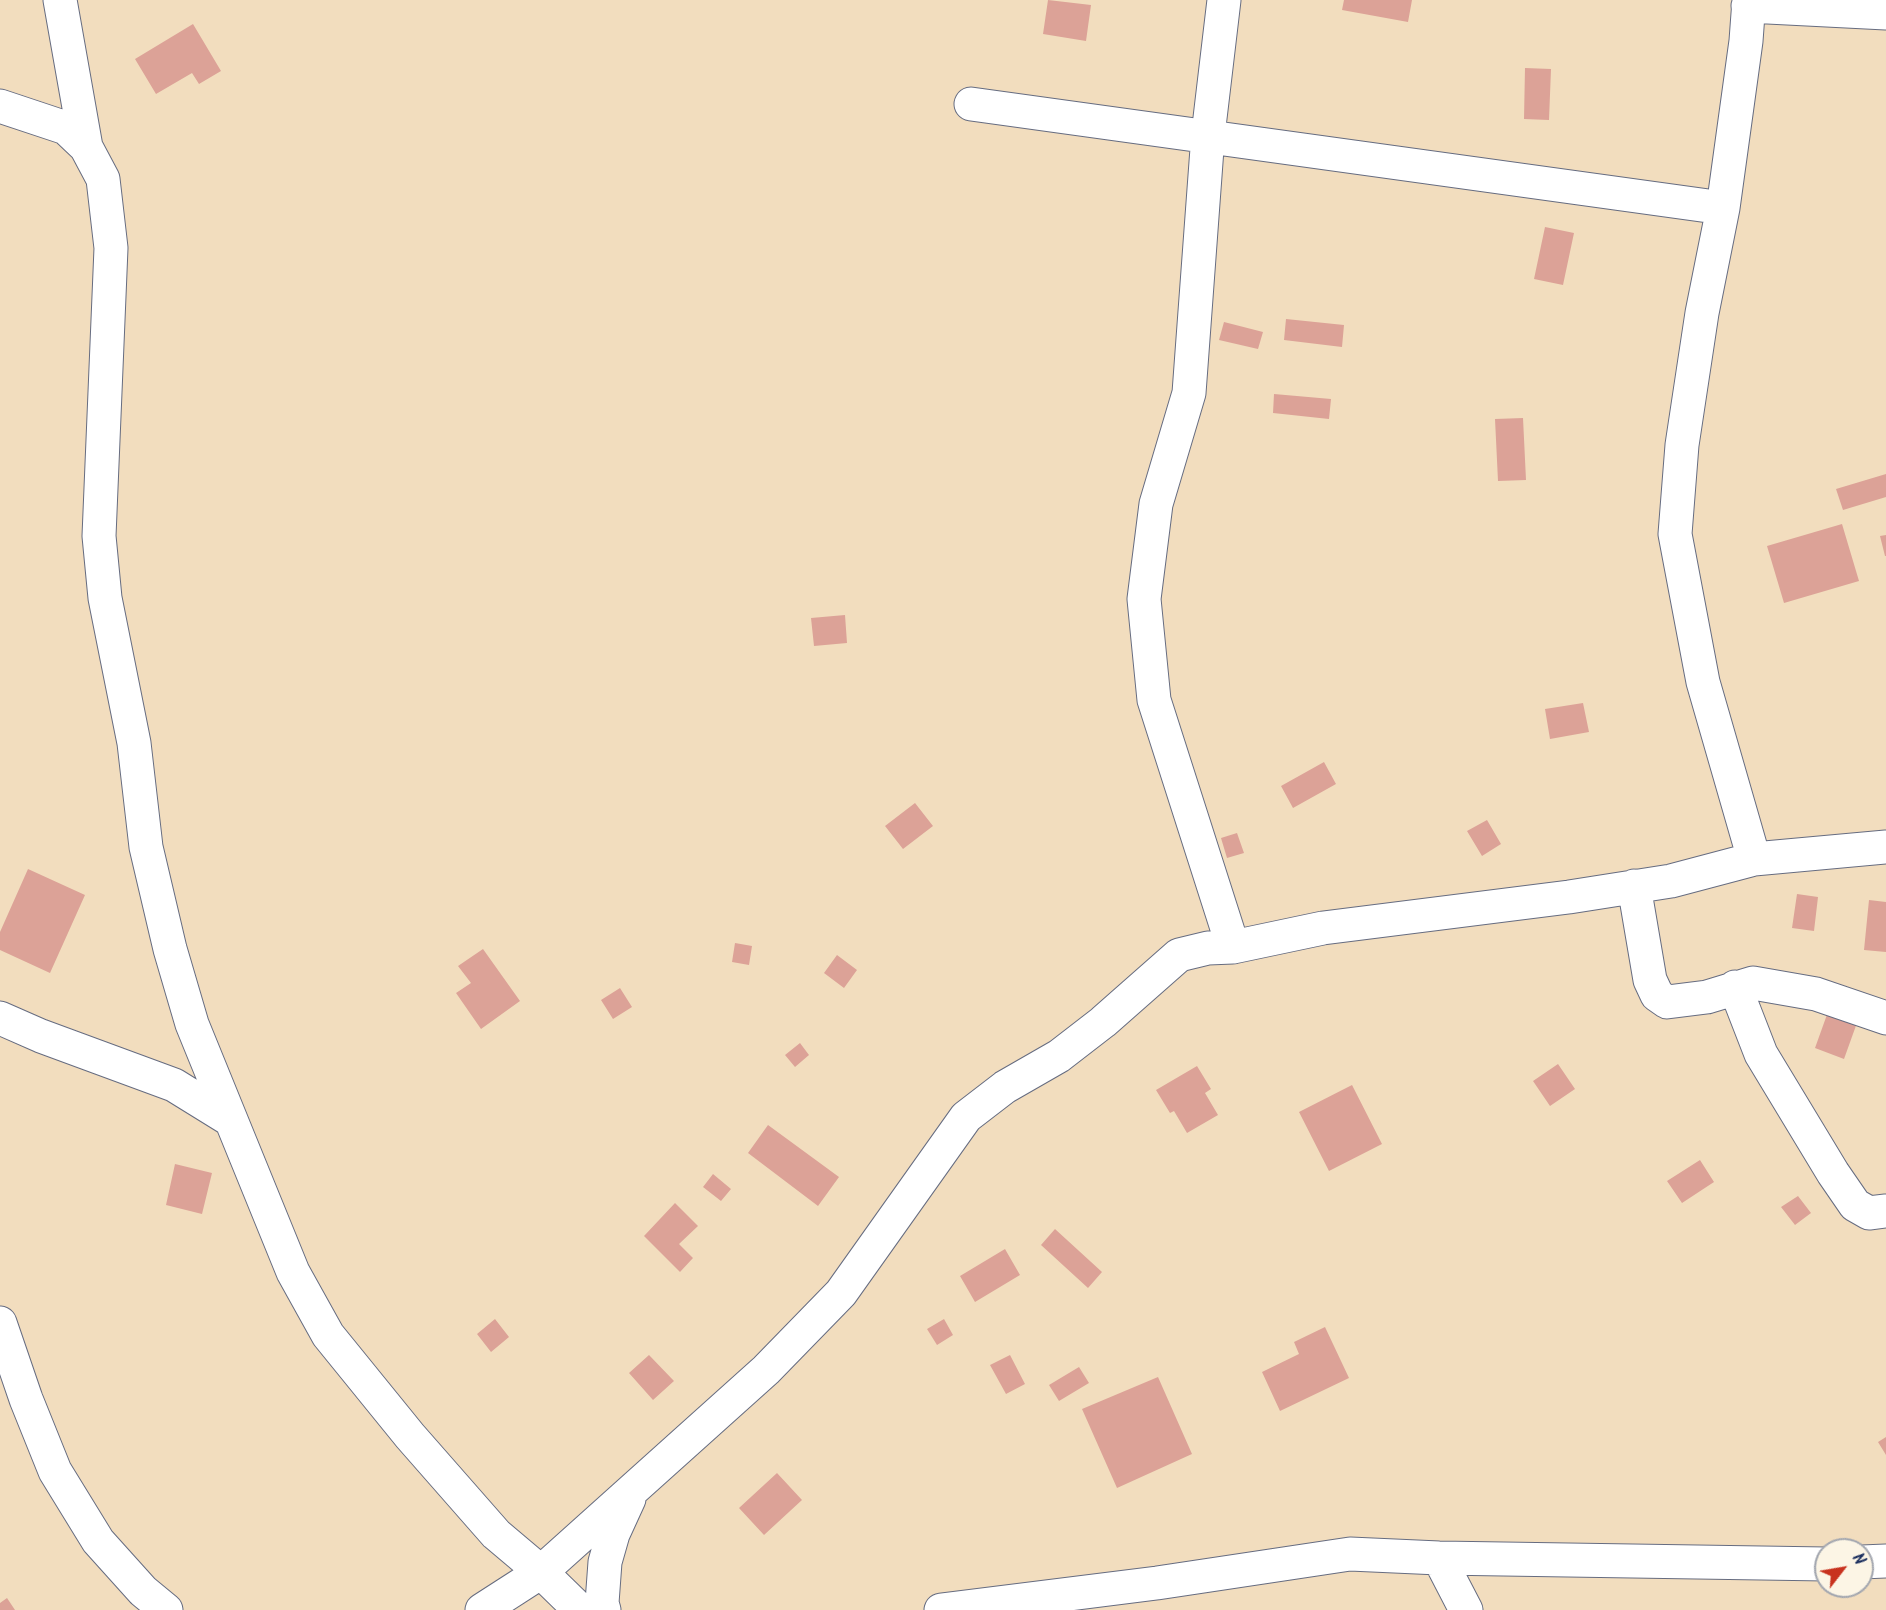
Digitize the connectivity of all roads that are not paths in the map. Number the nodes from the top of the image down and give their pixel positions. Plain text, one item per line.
1 (60, 0) edge
2 (1224, 0) edge
3 (1748, 3) edge
4 (1886, 13) edge
5 (971, 104) dead end
6 (0, 106) edge
7 (1208, 135) junction
8 (86, 147) junction
9 (1723, 208) junction
10 (1886, 847) edge
11 (1754, 859) junction
12 (1634, 886) junction
13 (1233, 947) junction
14 (1735, 987) junction
15 (0, 1018) edge
16 (1886, 1018) edge
17 (229, 1119) junction
18 (1886, 1211) edge
19 (0, 1323) edge
20 (633, 1492) junction
21 (1439, 1558) junction
22 (1814, 1563) edge
23 (541, 1572) junction
24 (166, 1610) edge
25 (482, 1610) edge
26 (580, 1610) edge
27 (604, 1610) edge
28 (941, 1610) edge
29 (1466, 1610) edge

1 - 8 street
2 - 7 street
3 - 4 street
3 - 9 street
5 - 7 street
6 - 8 street
7 - 9 street
7 - 13 street
8 - 17 street
9 - 11 street
10 - 11 street
11 - 12 street
12 - 13 street
12 - 14 street
13 - 20 street
14 - 16 street
14 - 18 street
15 - 17 street
17 - 23 street
19 - 24 street
20 - 23 street
20 - 27 street
21 - 22 street
21 - 28 street
21 - 29 street
23 - 25 street
23 - 26 street

